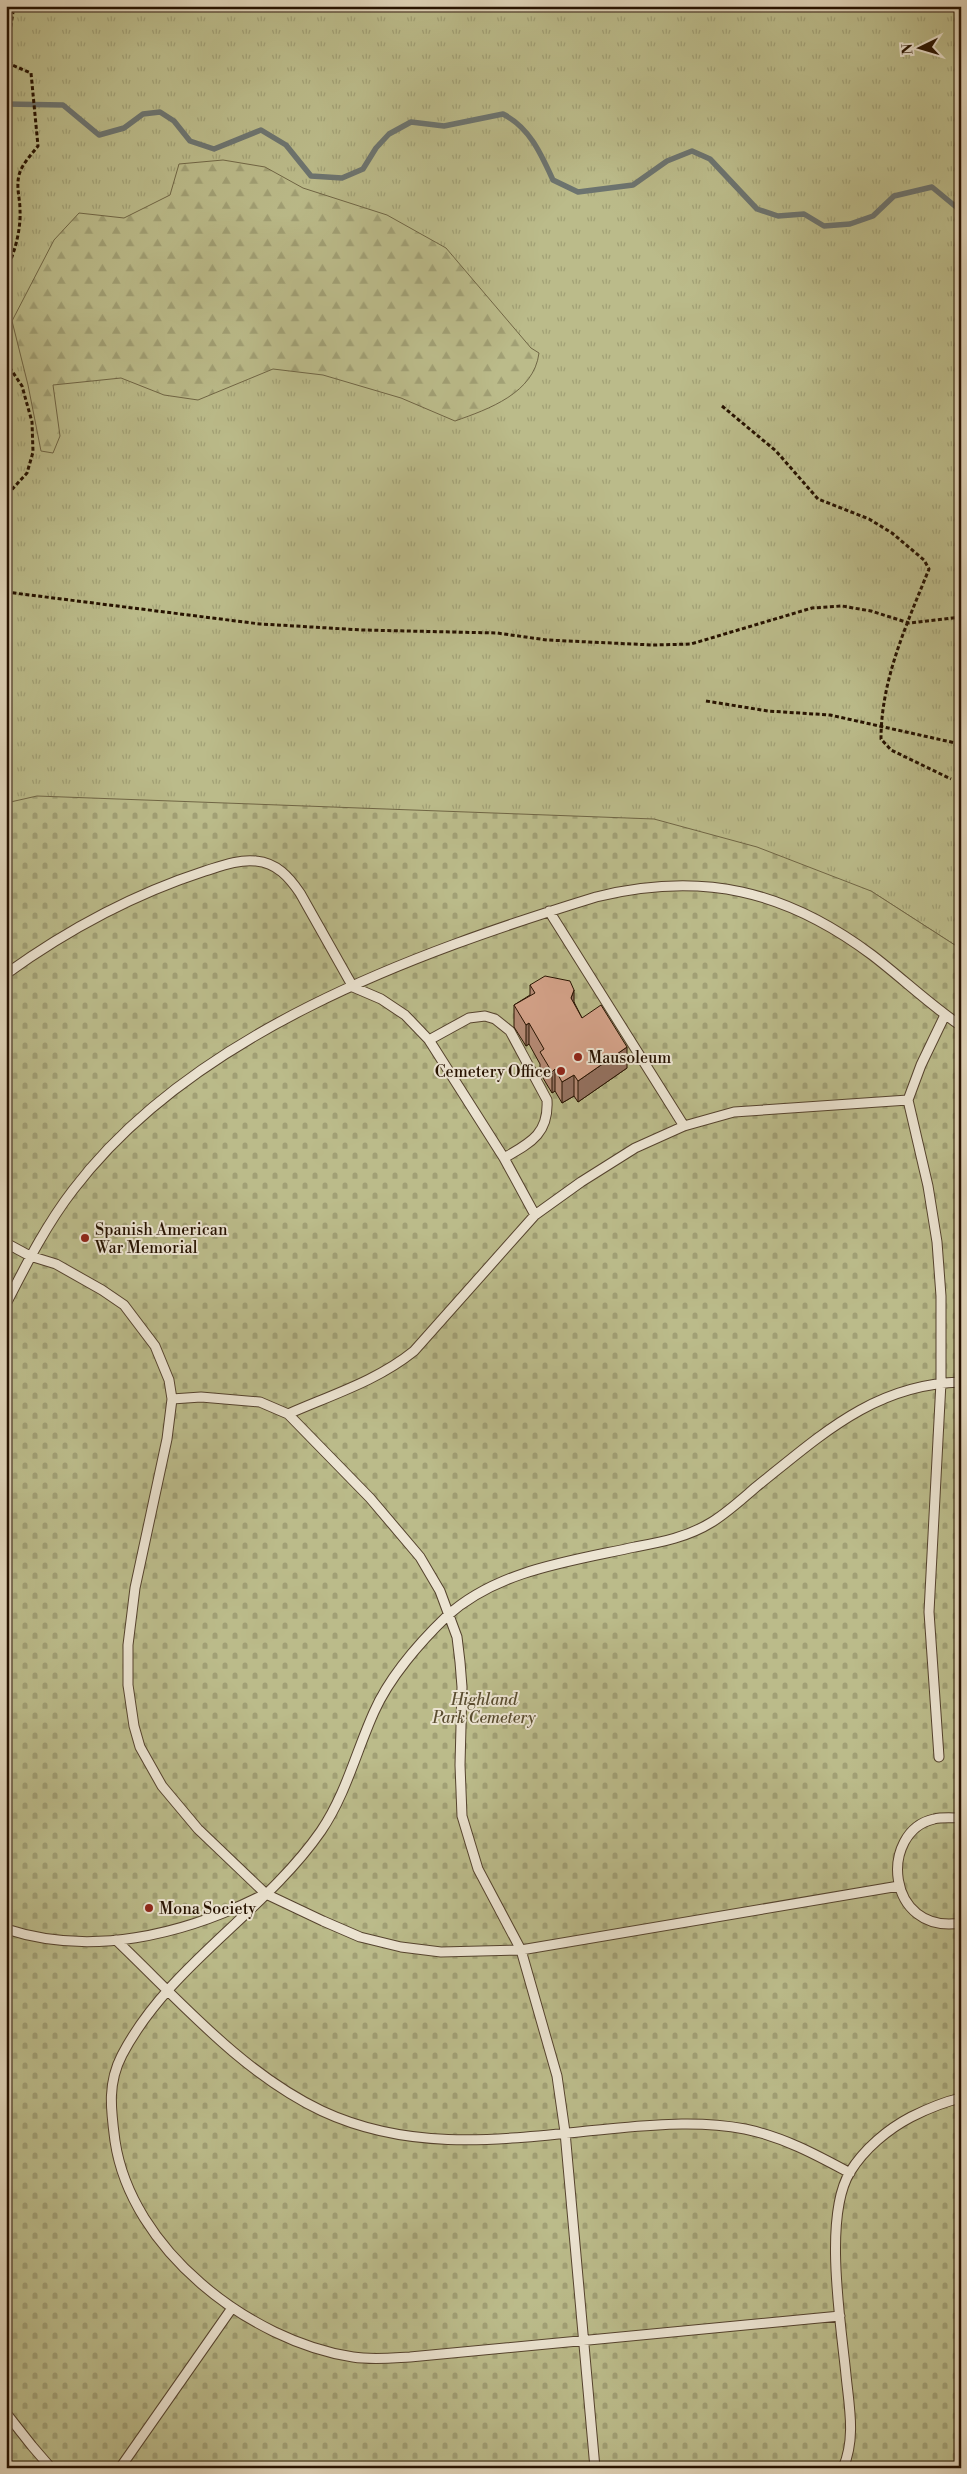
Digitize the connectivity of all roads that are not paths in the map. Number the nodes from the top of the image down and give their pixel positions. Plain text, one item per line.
1 (549, 911) junction
2 (6, 974) edge
3 (354, 987) junction
4 (945, 1015) junction
5 (961, 1026) edge
6 (430, 1040) junction
7 (908, 1100) junction
8 (684, 1126) junction
9 (504, 1158) junction
10 (536, 1215) junction
11 (6, 1243) edge
12 (30, 1256) junction
13 (6, 1304) edge
14 (941, 1382) junction
15 (961, 1382) edge
16 (172, 1399) junction
17 (288, 1414) junction
18 (449, 1615) junction
19 (940, 1757) dead end
20 (961, 1818) edge
21 (899, 1886) junction
22 (266, 1894) junction
23 (961, 1923) edge
24 (6, 1929) edge
25 (116, 1940) junction
26 (521, 1950) junction
27 (169, 1990) junction
28 (961, 2098) edge
29 (565, 2132) junction
30 (850, 2173) junction
31 (232, 2308) junction
32 (840, 2316) junction
33 (583, 2339) junction
34 (6, 2413) edge
35 (51, 2468) edge
36 (120, 2468) edge
37 (595, 2468) edge
38 (843, 2468) edge

1 - 3 lane
1 - 4 lane
1 - 8 lane
2 - 3 lane
3 - 6 lane
3 - 12 lane
4 - 5 lane
4 - 7 lane
6 - 9 lane
6 - 9 lane
7 - 8 lane
7 - 14 lane
8 - 10 lane
9 - 10 lane
10 - 17 lane
11 - 12 lane
12 - 13 lane
12 - 16 lane
14 - 15 lane
14 - 18 lane
14 - 19 lane
16 - 17 lane
16 - 22 lane
17 - 18 lane
18 - 22 lane
18 - 26 lane
20 - 21 lane
21 - 23 lane
21 - 26 lane
22 - 25 lane
22 - 26 lane
22 - 27 lane
24 - 25 lane
25 - 27 lane
26 - 29 lane
27 - 29 lane
27 - 31 lane
28 - 30 lane
29 - 30 lane
29 - 33 lane
30 - 32 lane
31 - 33 lane
31 - 36 lane
32 - 33 lane
32 - 38 lane
33 - 37 lane
34 - 35 lane

